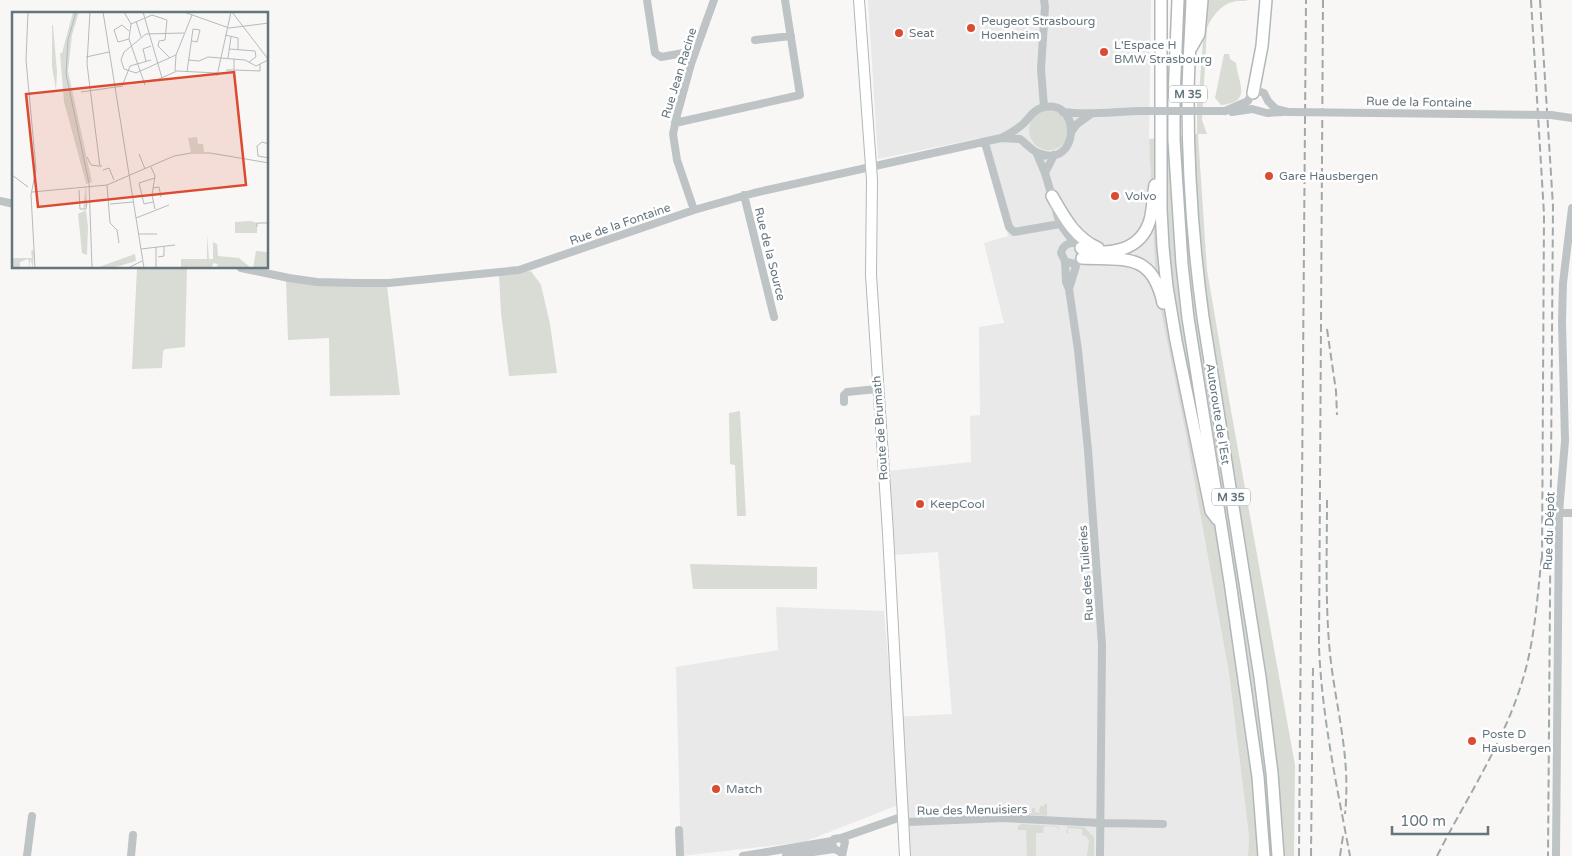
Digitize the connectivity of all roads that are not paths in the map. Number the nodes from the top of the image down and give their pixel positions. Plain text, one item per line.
1 (647, 0) edge
2 (714, 0) edge
3 (785, 0) edge
4 (860, 0) edge
5 (1044, 0) edge
6 (1161, 0) edge
7 (1178, 0) edge
8 (1192, 0) edge
9 (1202, 0) edge
10 (1266, 0) edge
11 (791, 36) junction
12 (756, 40) dead end
13 (1190, 50) junction
14 (695, 51) junction
15 (1250, 97) junction
16 (1268, 101) junction
17 (1044, 107) junction
18 (1252, 110) junction
19 (1226, 111) junction
20 (1261, 111) junction
21 (1063, 112) junction
22 (1288, 112) junction
23 (1091, 114) junction
24 (1572, 117) edge
25 (1025, 122) junction
26 (675, 124) junction
27 (1072, 131) junction
28 (1002, 138) junction
29 (1161, 141) junction
30 (985, 143) junction
31 (1028, 144) junction
32 (1036, 152) junction
33 (1054, 155) junction
34 (871, 167) junction
35 (1045, 173) junction
36 (744, 195) junction
37 (1052, 196) junction
38 (1572, 208) edge
39 (694, 210) junction
40 (1062, 227) junction
41 (1063, 247) junction
42 (1117, 251) junction
43 (1078, 253) junction
44 (1065, 261) junction
45 (246, 269) edge
46 (1069, 289) junction
47 (774, 317) dead end
48 (1179, 361) junction
49 (877, 389) junction
50 (844, 402) dead end
51 (1560, 512) junction
52 (1572, 512) edge
53 (1220, 525) junction
54 (32, 816) dead end
55 (903, 820) junction
56 (1101, 823) junction
57 (1163, 824) dead end
58 (679, 830) dead end
59 (862, 831) junction
60 (133, 835) dead end
61 (839, 850) edge
62 (27, 856) edge
63 (131, 856) edge
64 (680, 856) edge
65 (743, 856) edge
66 (786, 856) edge
67 (905, 856) edge
68 (1100, 856) edge
69 (1264, 856) edge
70 (1278, 856) edge
71 (1556, 856) edge

1 - 14 street
2 - 14 street, Rue Jean Racine
3 - 11 street
4 - 34 main road, Route de Brumath
5 - 17 street
6 - 29 highway
7 - 53 highway, Autoroute de l’Est / M 35
8 - 13 highway, Autoroute de l’Est / M 35
9 - 13 highway
10 - 15 highway
11 - 12 street
11 - 26 street
13 - 70 highway, Autoroute de l’Est / M 35
14 - 26 street, Rue Jean Racine
15 - 16 street, Rue de la Fontaine
15 - 18 street
15 - 19 street, Rue de la Fontaine
16 - 20 street
16 - 22 street, Rue de la Fontaine
17 - 21 street, Rue de la Fontaine
17 - 25 street, Rue de la Fontaine
18 - 19 street, Rue de la Fontaine
18 - 20 street, Rue de la Fontaine
19 - 23 street, Rue de la Fontaine, bridge
20 - 22 street, Rue de la Fontaine
21 - 23 street, Rue de la Fontaine
21 - 27 street
22 - 24 street, Rue de la Fontaine, bridge
23 - 27 street
25 - 28 street, Rue de la Fontaine
25 - 31 street
26 - 39 street, Rue Jean Racine
27 - 33 street
28 - 30 street, Rue de la Fontaine
28 - 31 street, Rue de la Fontaine
29 - 42 highway
29 - 48 highway
30 - 34 street, Rue de la Fontaine
30 - 40 street
31 - 32 street
32 - 33 street
32 - 35 street, Rue des Tuileries
33 - 35 street
34 - 36 street, Rue de la Fontaine
34 - 49 main road, Route de Brumath
35 - 37 street, Rue des Tuileries
36 - 39 street, Rue de la Fontaine
36 - 47 street, Rue de la Source
37 - 40 street, Rue des Tuileries
37 - 42 highway
38 - 51 street, Rue du Dépôt
39 - 45 street, Rue de la Fontaine
40 - 41 street, Rue des Tuileries
40 - 43 street, Rue des Tuileries
41 - 43 street
41 - 44 street, Rue des Tuileries
42 - 43 highway
43 - 44 street
43 - 46 street, Rue des Tuileries
43 - 48 highway
44 - 46 street, Rue des Tuileries
46 - 56 street, Rue des Tuileries
48 - 53 highway
49 - 50 street
49 - 55 main road, Route de Brumath
51 - 52 street
51 - 71 street, Rue du Dépôt
53 - 69 highway, Autoroute de l’Est / M 35
54 - 62 street
55 - 56 street, Rue des Menuisiers
55 - 59 street, Rue des Menuisiers
55 - 67 main road, Route de Brumath
56 - 57 street, Rue des Menuisiers
56 - 68 street, Rue des Tuileries
58 - 64 street
59 - 61 street
59 - 61 street, Rue des Menuisiers
60 - 63 street
61 - 65 street
61 - 66 street

